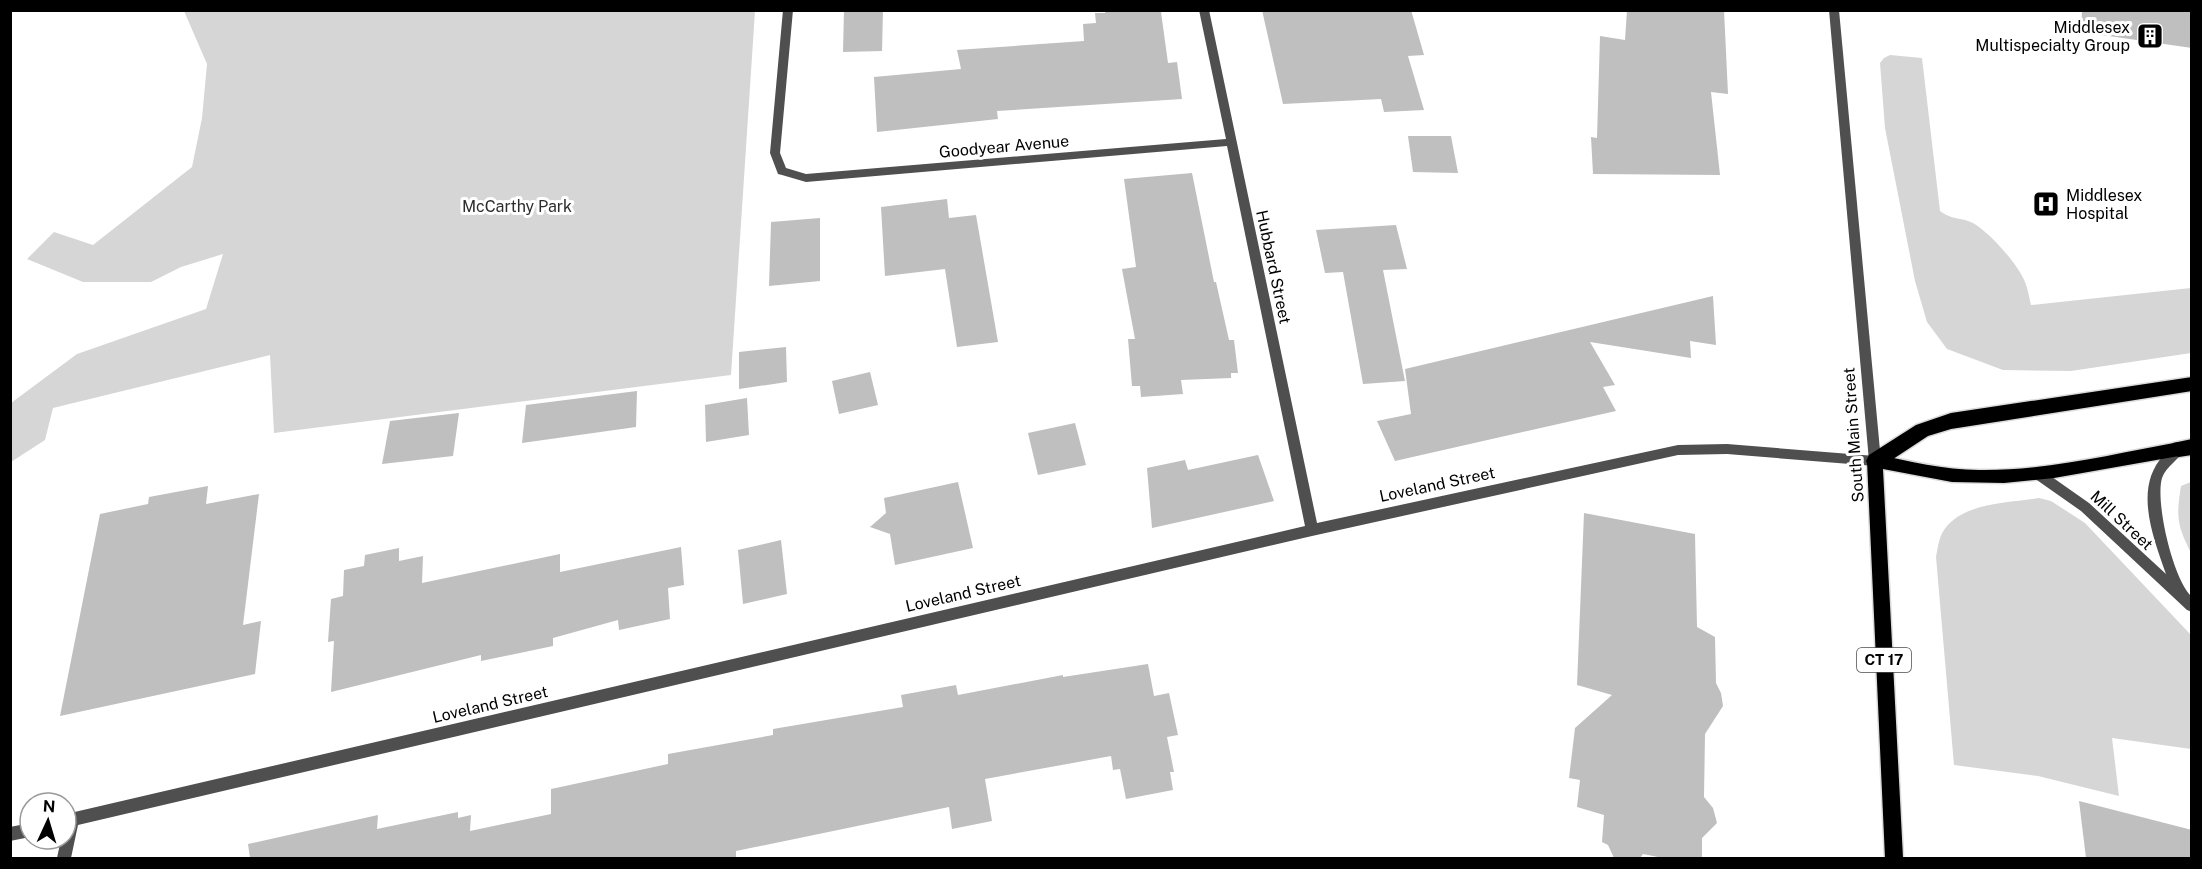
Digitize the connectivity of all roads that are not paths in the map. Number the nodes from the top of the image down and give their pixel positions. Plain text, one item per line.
1 (788, 10) edge
2 (1204, 10) edge
3 (1834, 10) edge
4 (1230, 142) junction
5 (2192, 384) edge
6 (2185, 448) edge
7 (1875, 461) junction
8 (2038, 474) junction
9 (1312, 530) junction
10 (2180, 595) junction
11 (2192, 606) edge
12 (78, 818) edge
13 (1894, 858) edge

1 - 4 street, Goodyear Avenue
2 - 4 street, Hubbard Street
3 - 7 street, South Main Street
4 - 9 street, Hubbard Street
5 - 7 highway
6 - 8 main road
6 - 10 street, Mill Street
7 - 8 main road
7 - 9 street, Loveland Street
7 - 13 main road, South Main Street / CT 17
8 - 10 street, Mill Street
9 - 12 street, Loveland Street
10 - 11 street, Mill Street

